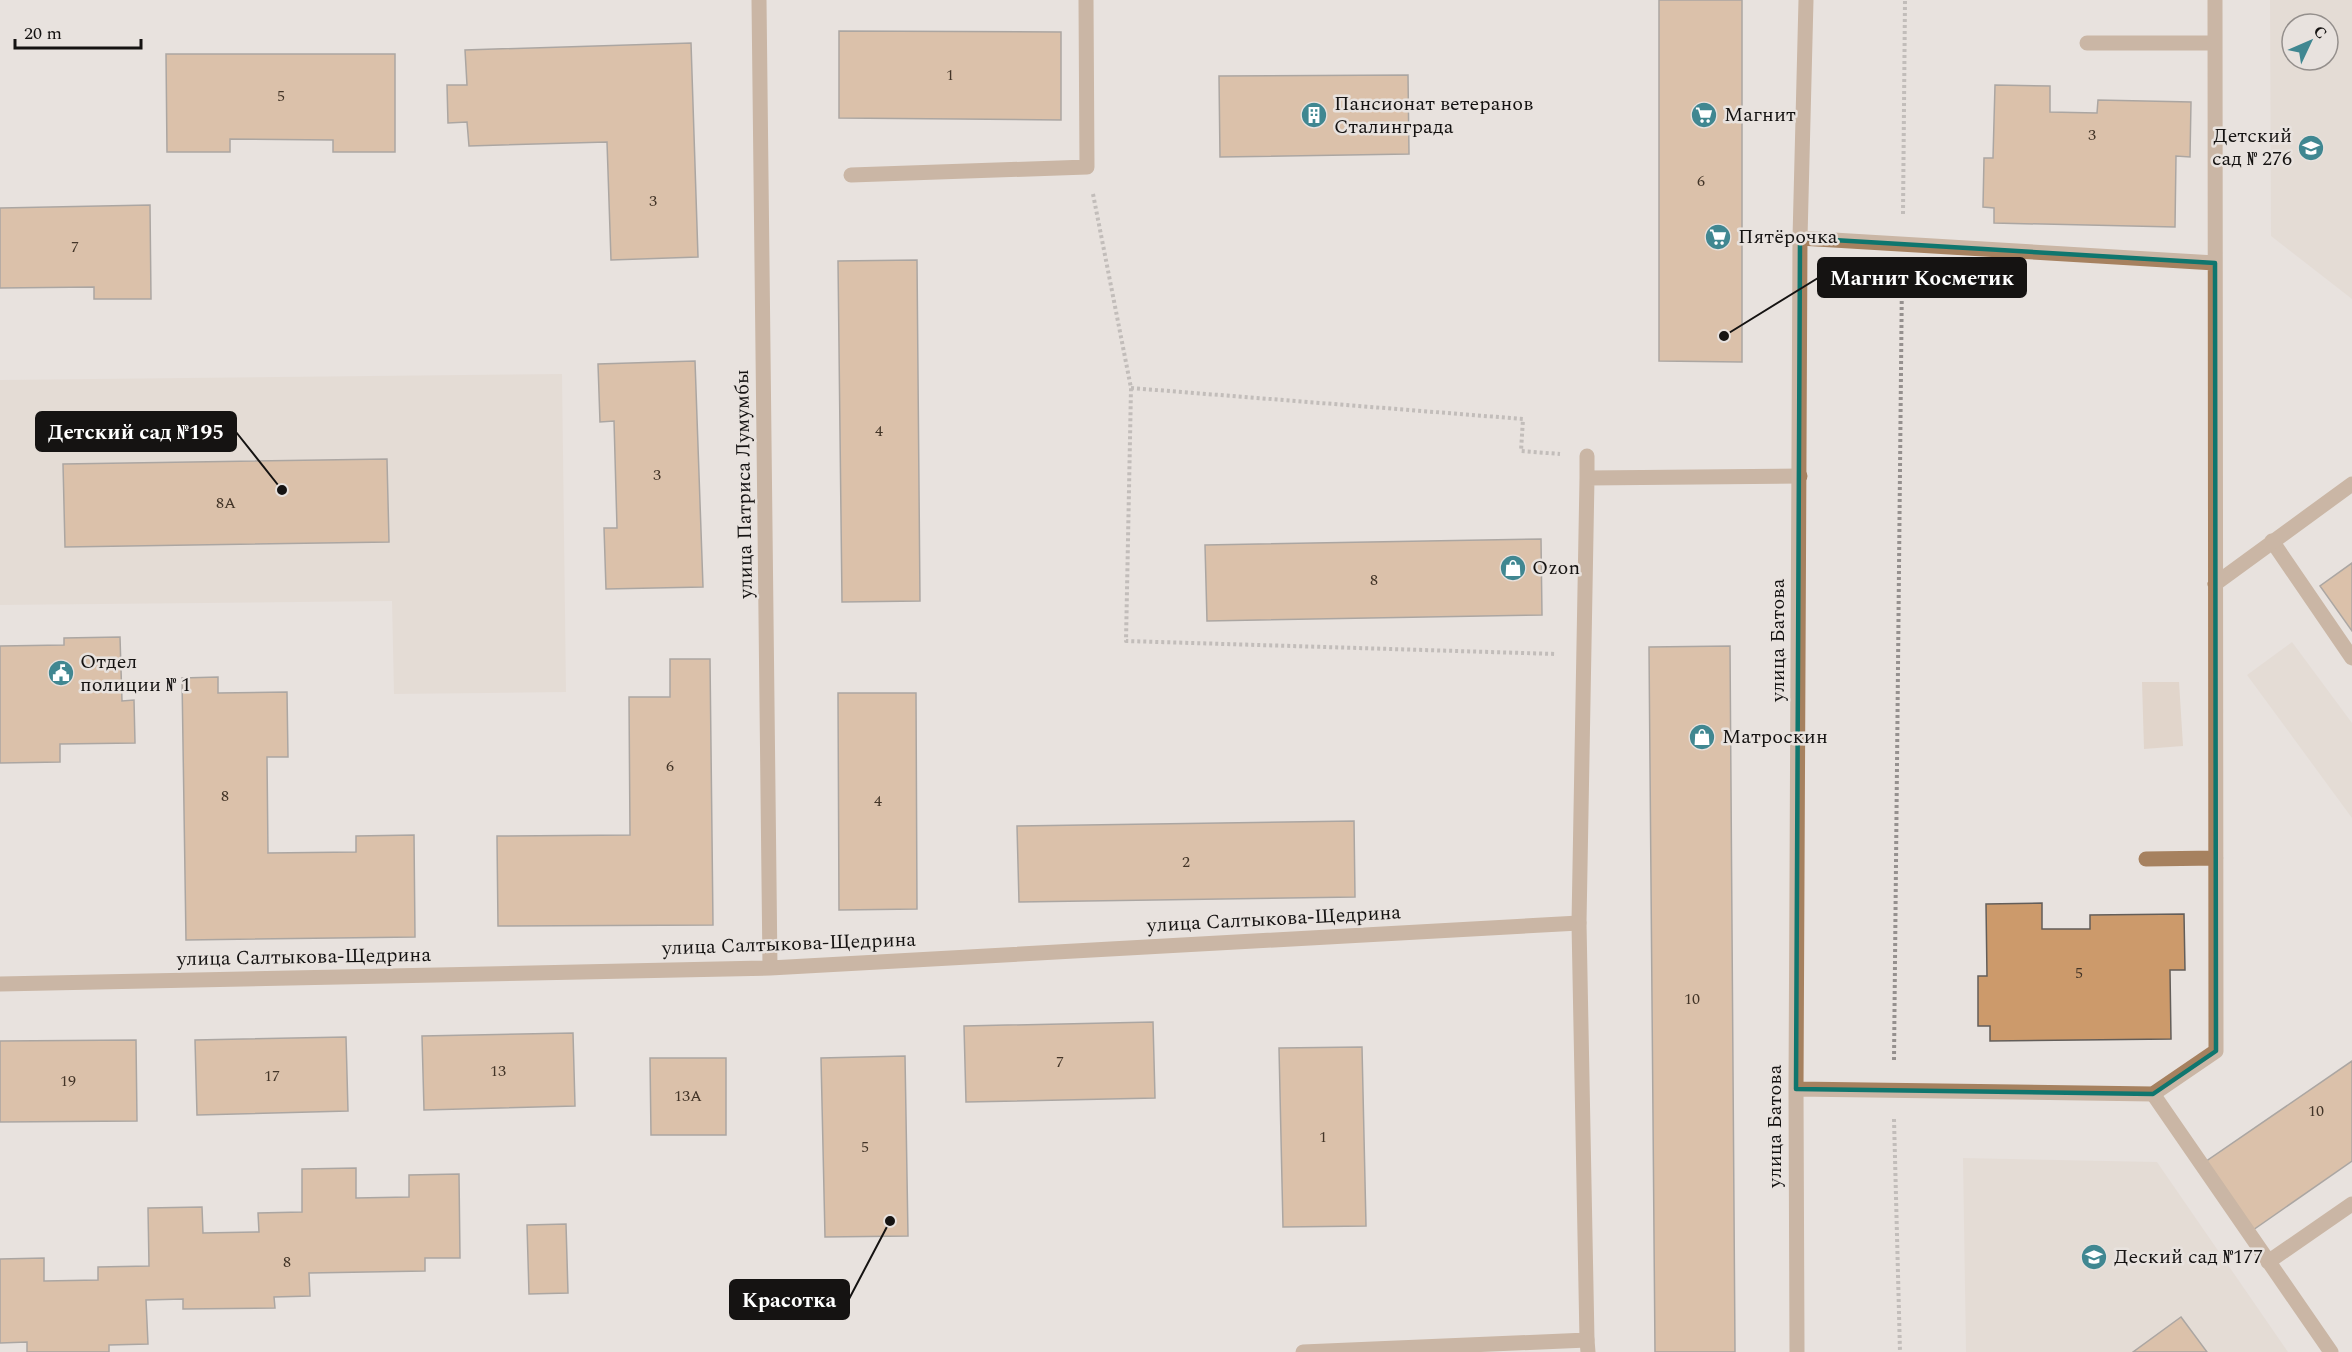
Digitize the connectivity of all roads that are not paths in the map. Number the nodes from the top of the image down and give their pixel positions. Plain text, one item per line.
1 (759, 0) edge
2 (1086, 0) edge
3 (1806, 0) edge
4 (2215, 0) edge
5 (2087, 43) dead end
6 (2215, 43) junction
7 (851, 176) dead end
8 (1800, 238) junction
9 (2214, 263) junction
10 (1587, 456) road end
11 (1800, 476) junction
12 (1587, 478) junction
13 (2352, 484) edge
14 (2272, 541) junction
15 (2215, 584) junction
16 (2352, 658) edge
17 (2216, 858) junction
18 (2146, 859) dead end
19 (1579, 923) junction
20 (770, 968) junction
21 (0, 984) edge
22 (1796, 1089) junction
23 (2153, 1094) junction
24 (2352, 1204) edge
25 (2268, 1262) junction
26 (1587, 1346) edge
27 (1303, 1352) edge
28 (1797, 1352) edge
29 (2331, 1352) edge

1 - 20 street, улица Патриса Лумумбы
2 - 7 street
3 - 8 street, улица Батова
4 - 6 street
5 - 6 street
6 - 9 street
8 - 9 street
8 - 11 street, улица Батова
9 - 15 street
10 - 12 street
11 - 12 street
11 - 22 street, улица Батова
12 - 19 street
13 - 14 street
14 - 15 street
14 - 16 street
15 - 17 street
17 - 18 street
17 - 23 street
19 - 20 street, улица Салтыкова-Щедрина
19 - 26 street
20 - 21 street, улица Салтыкова-Щедрина
22 - 23 street
22 - 28 street, улица Батова
23 - 25 street
24 - 25 street
25 - 29 street
26 - 27 street

